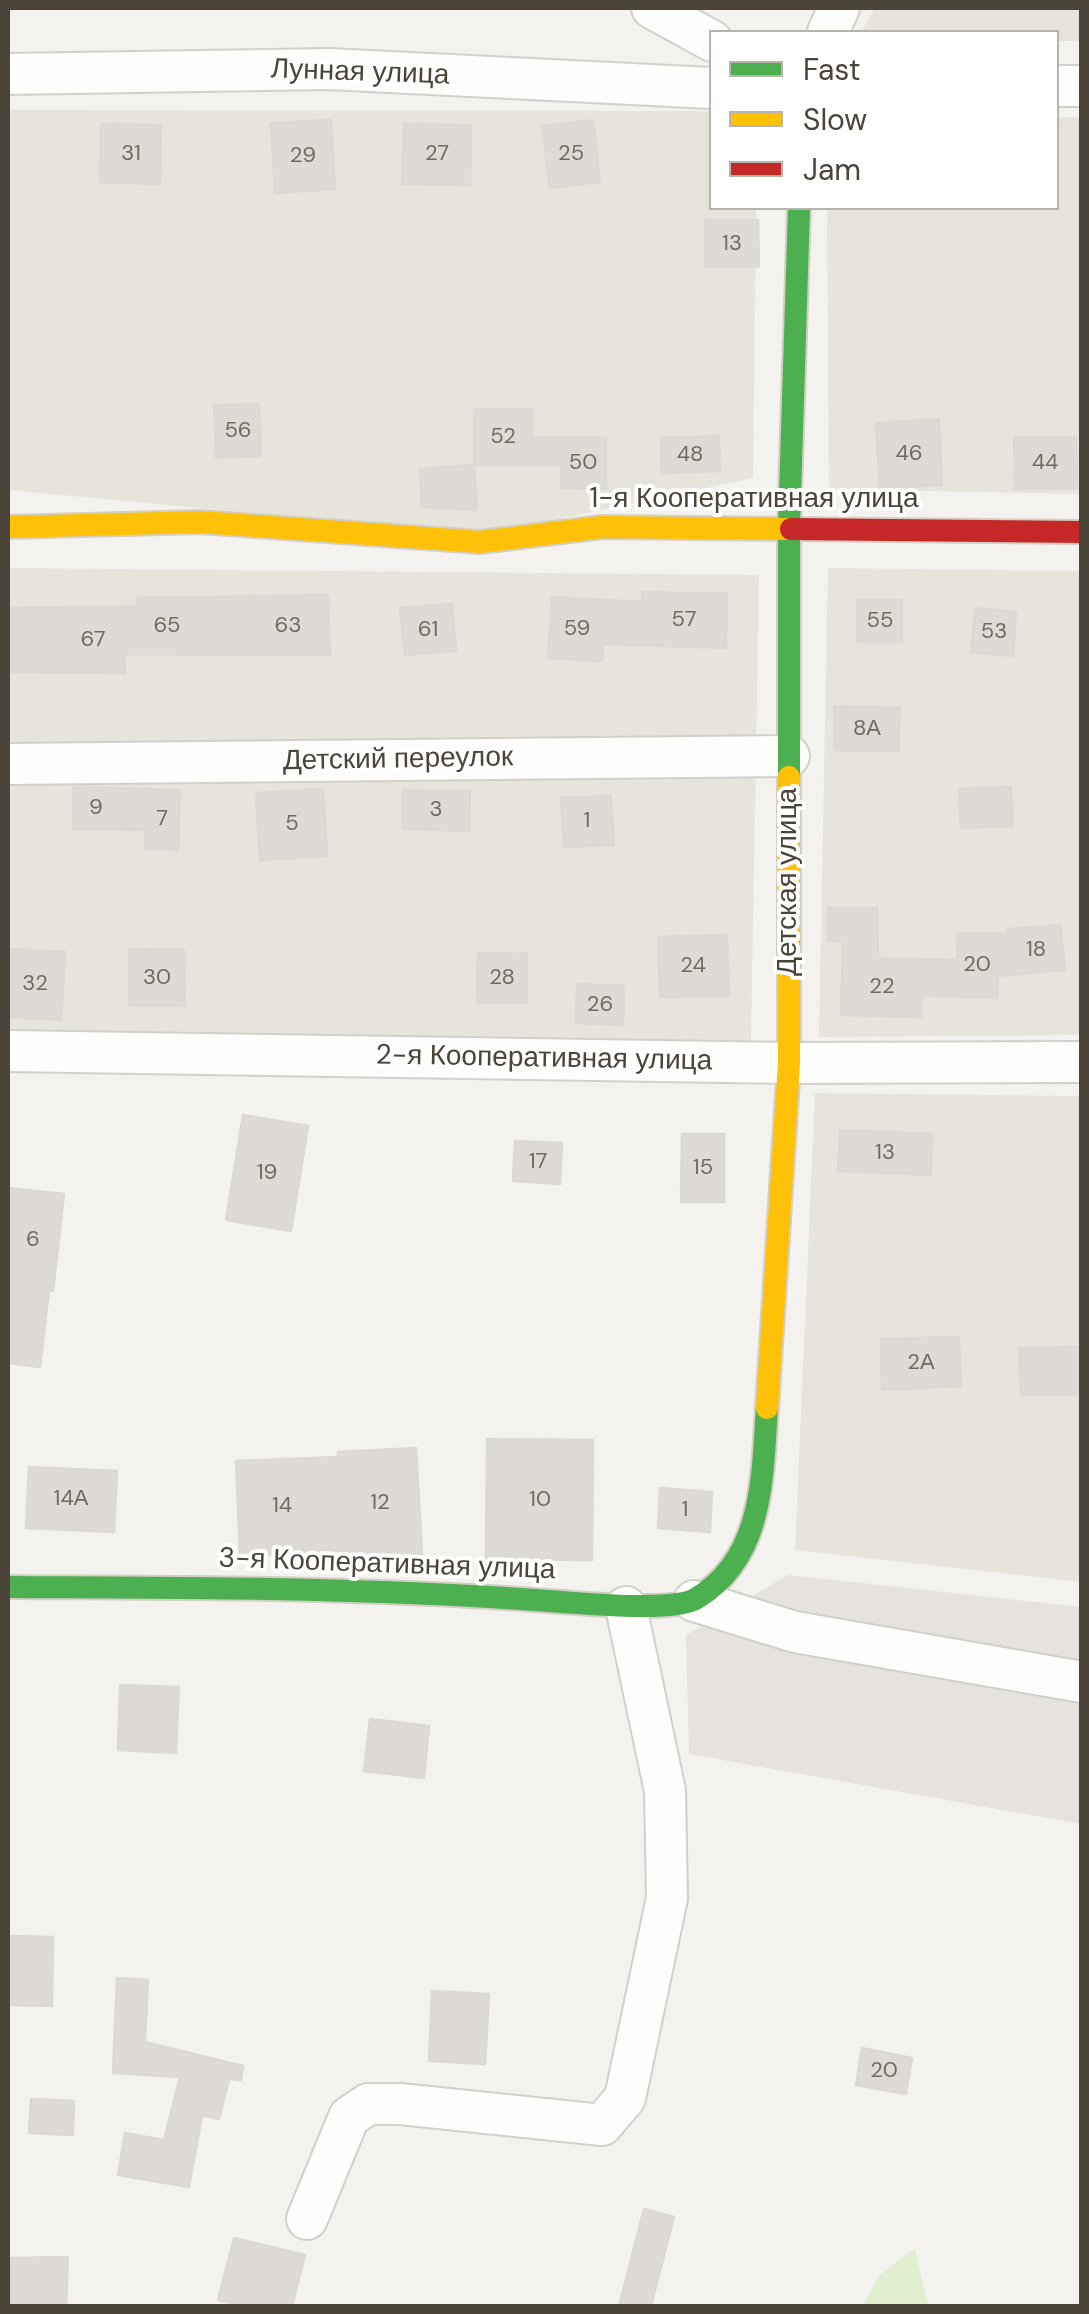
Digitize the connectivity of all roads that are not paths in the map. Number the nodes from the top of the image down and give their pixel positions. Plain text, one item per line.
1 (652, 8) edge
2 (709, 39) edge
3 (8, 74) edge
4 (709, 88) edge
5 (800, 210) edge
6 (8, 527) edge
7 (790, 527) junction
8 (1082, 532) edge
9 (789, 756) junction
10 (8, 764) edge
11 (8, 1051) edge
12 (790, 1062) junction
13 (1082, 1062) edge
14 (8, 1587) edge
15 (694, 1601) junction
16 (626, 1608) junction
17 (1082, 1682) edge
18 (306, 2219) dead end

1 - 2 street
3 - 4 street, Лунная улица
5 - 7 street, Детская улица
6 - 7 street, 1-я Кооперативная улица
7 - 8 street, 1-я Кооперативная улица
7 - 9 street, Детская улица
9 - 10 street, Детский переулок
9 - 12 street, Детская улица
11 - 12 street, 2-я Кооперативная улица
12 - 13 street, 2-я Кооперативная улица
12 - 15 street, Детская улица
14 - 16 street, 3-я Кооперативная улица
15 - 16 street, 3-я Кооперативная улица
15 - 17 street
16 - 18 street

